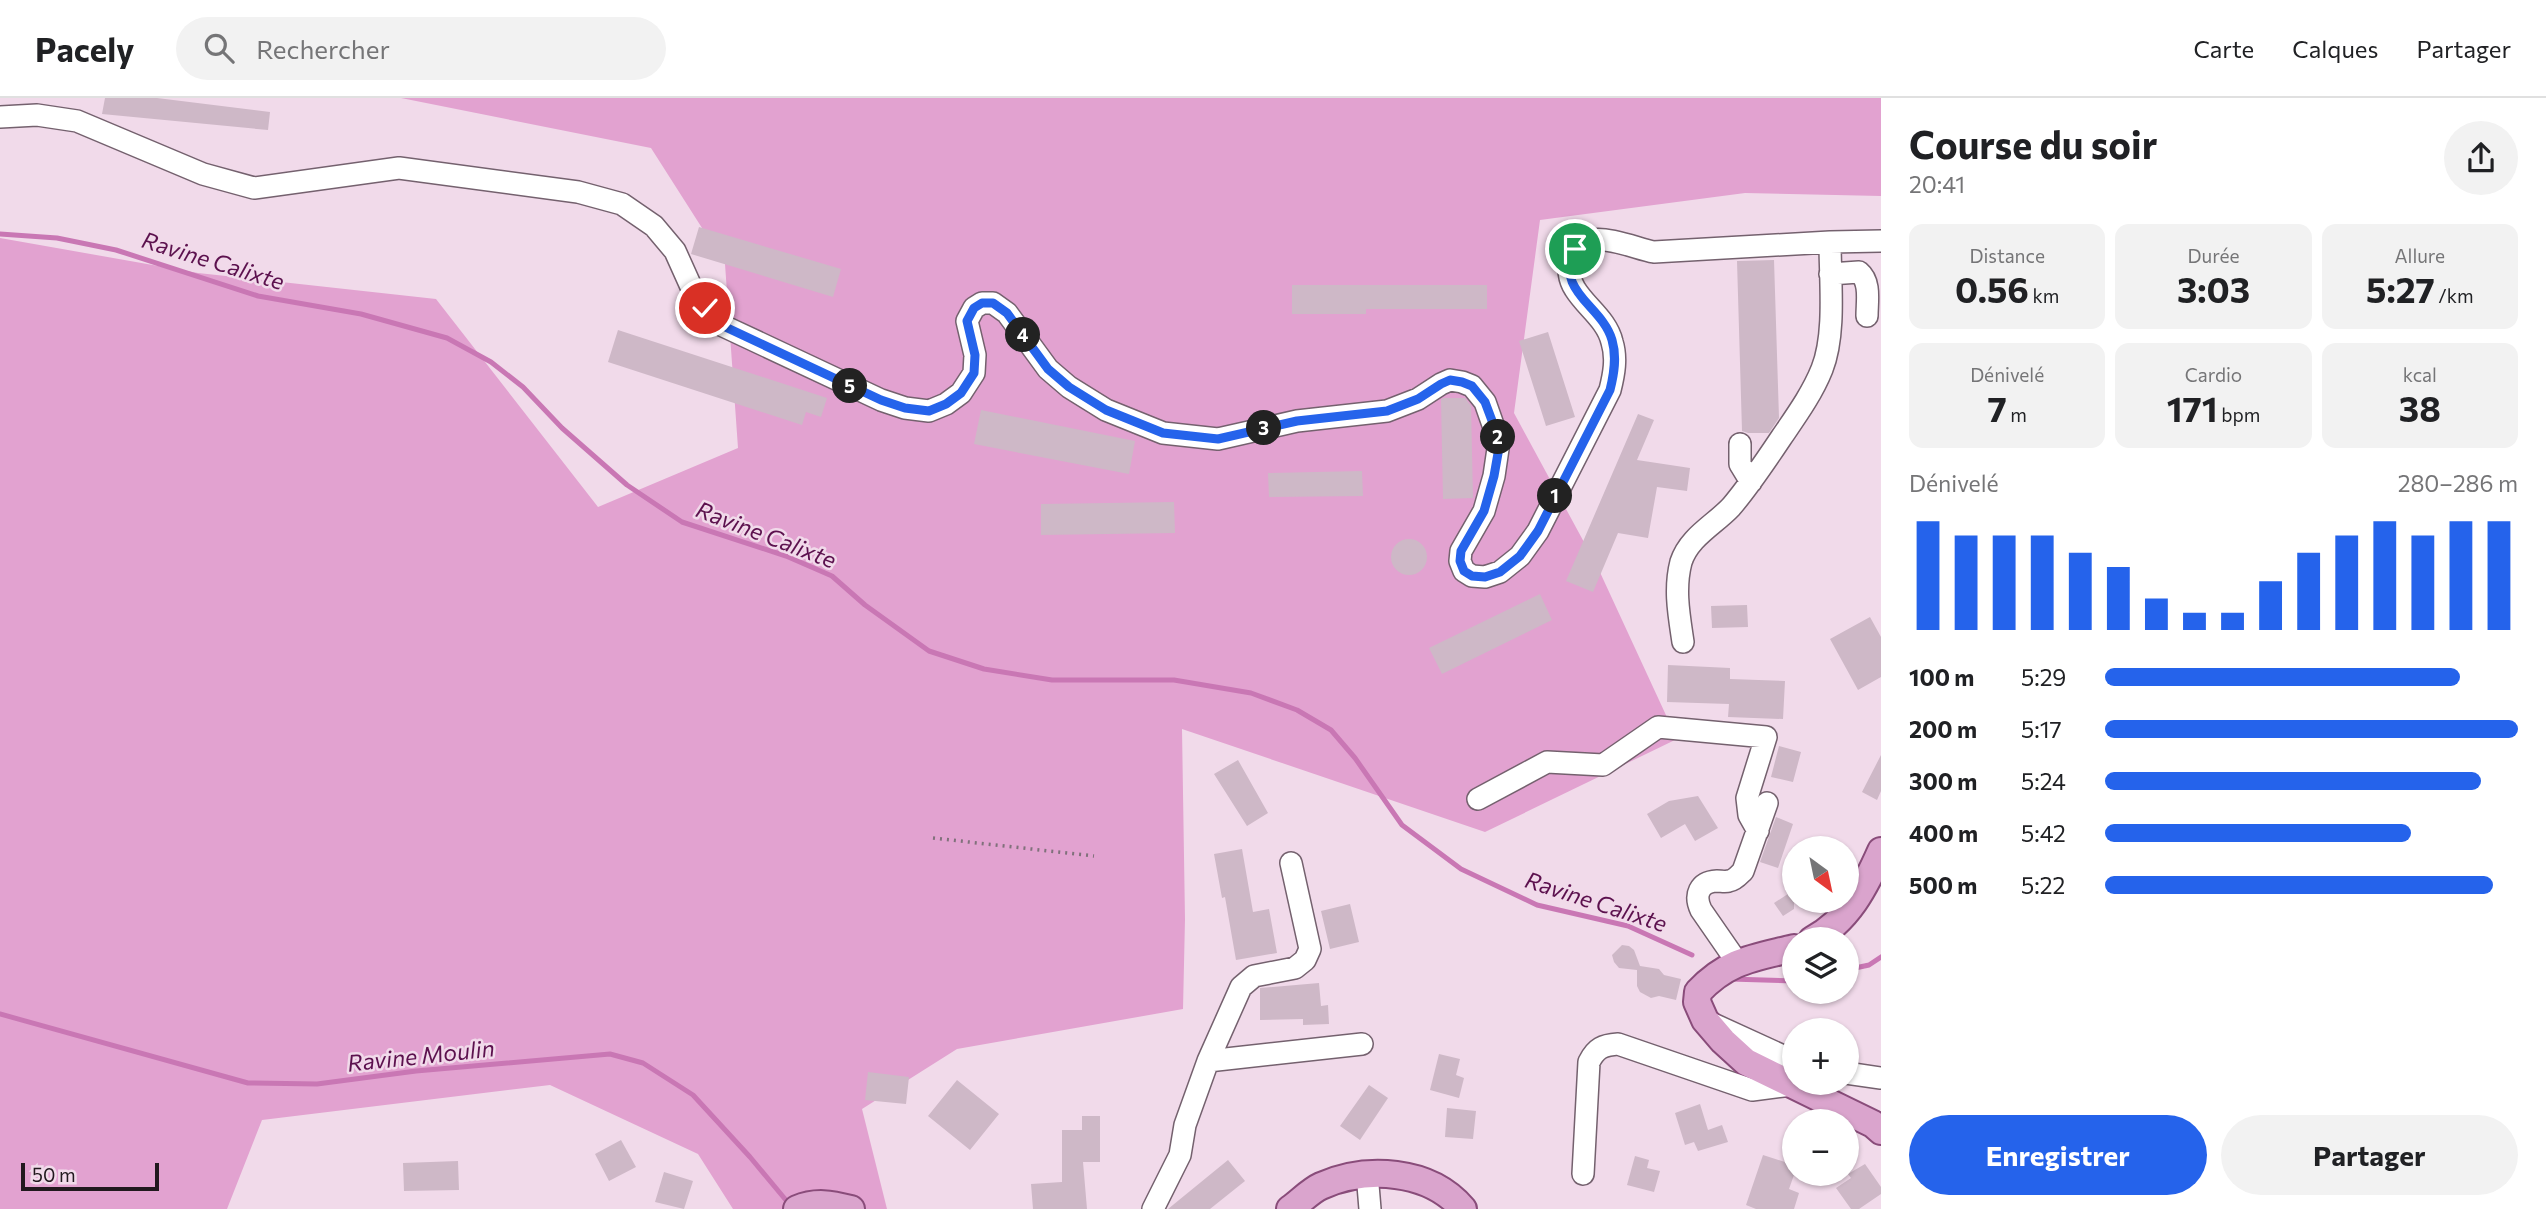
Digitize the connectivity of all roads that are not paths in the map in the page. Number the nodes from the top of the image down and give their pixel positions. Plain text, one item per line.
1 (0, 117) edge
2 (1881, 241) edge
3 (1830, 242) junction
4 (1830, 274) junction
5 (1867, 316) dead end
6 (1740, 444) dead end
7 (1751, 482) junction
8 (1683, 642) dead end
9 (1478, 799) dead end
10 (1767, 803) dead end
11 (1758, 831) junction
12 (1881, 851) edge
13 (1291, 863) dead end
14 (1831, 927) edge
15 (1782, 951) edge
16 (1737, 962) junction
17 (1362, 1044) dead end
18 (1208, 1061) junction
19 (1782, 1070) edge
20 (1859, 1075) edge
21 (1782, 1078) edge
22 (1881, 1078) edge
23 (1828, 1095) edge
24 (1881, 1131) edge
25 (1367, 1173) junction
26 (1583, 1174) dead end
27 (804, 1207) edge
28 (851, 1209) edge
29 (1153, 1209) edge
30 (1290, 1209) edge
31 (1370, 1209) edge
32 (1463, 1209) edge

1 - 3 street
2 - 3 street
3 - 4 street
4 - 5 street
4 - 7 street
6 - 7 street
7 - 8 street
9 - 11 street
10 - 11 street
11 - 16 street
12 - 14 main road
13 - 18 street
15 - 16 main road
16 - 19 main road
17 - 18 street
18 - 29 street
20 - 22 street
21 - 26 street
23 - 24 main road
25 - 30 main road
25 - 31 street
25 - 32 main road
27 - 28 main road

